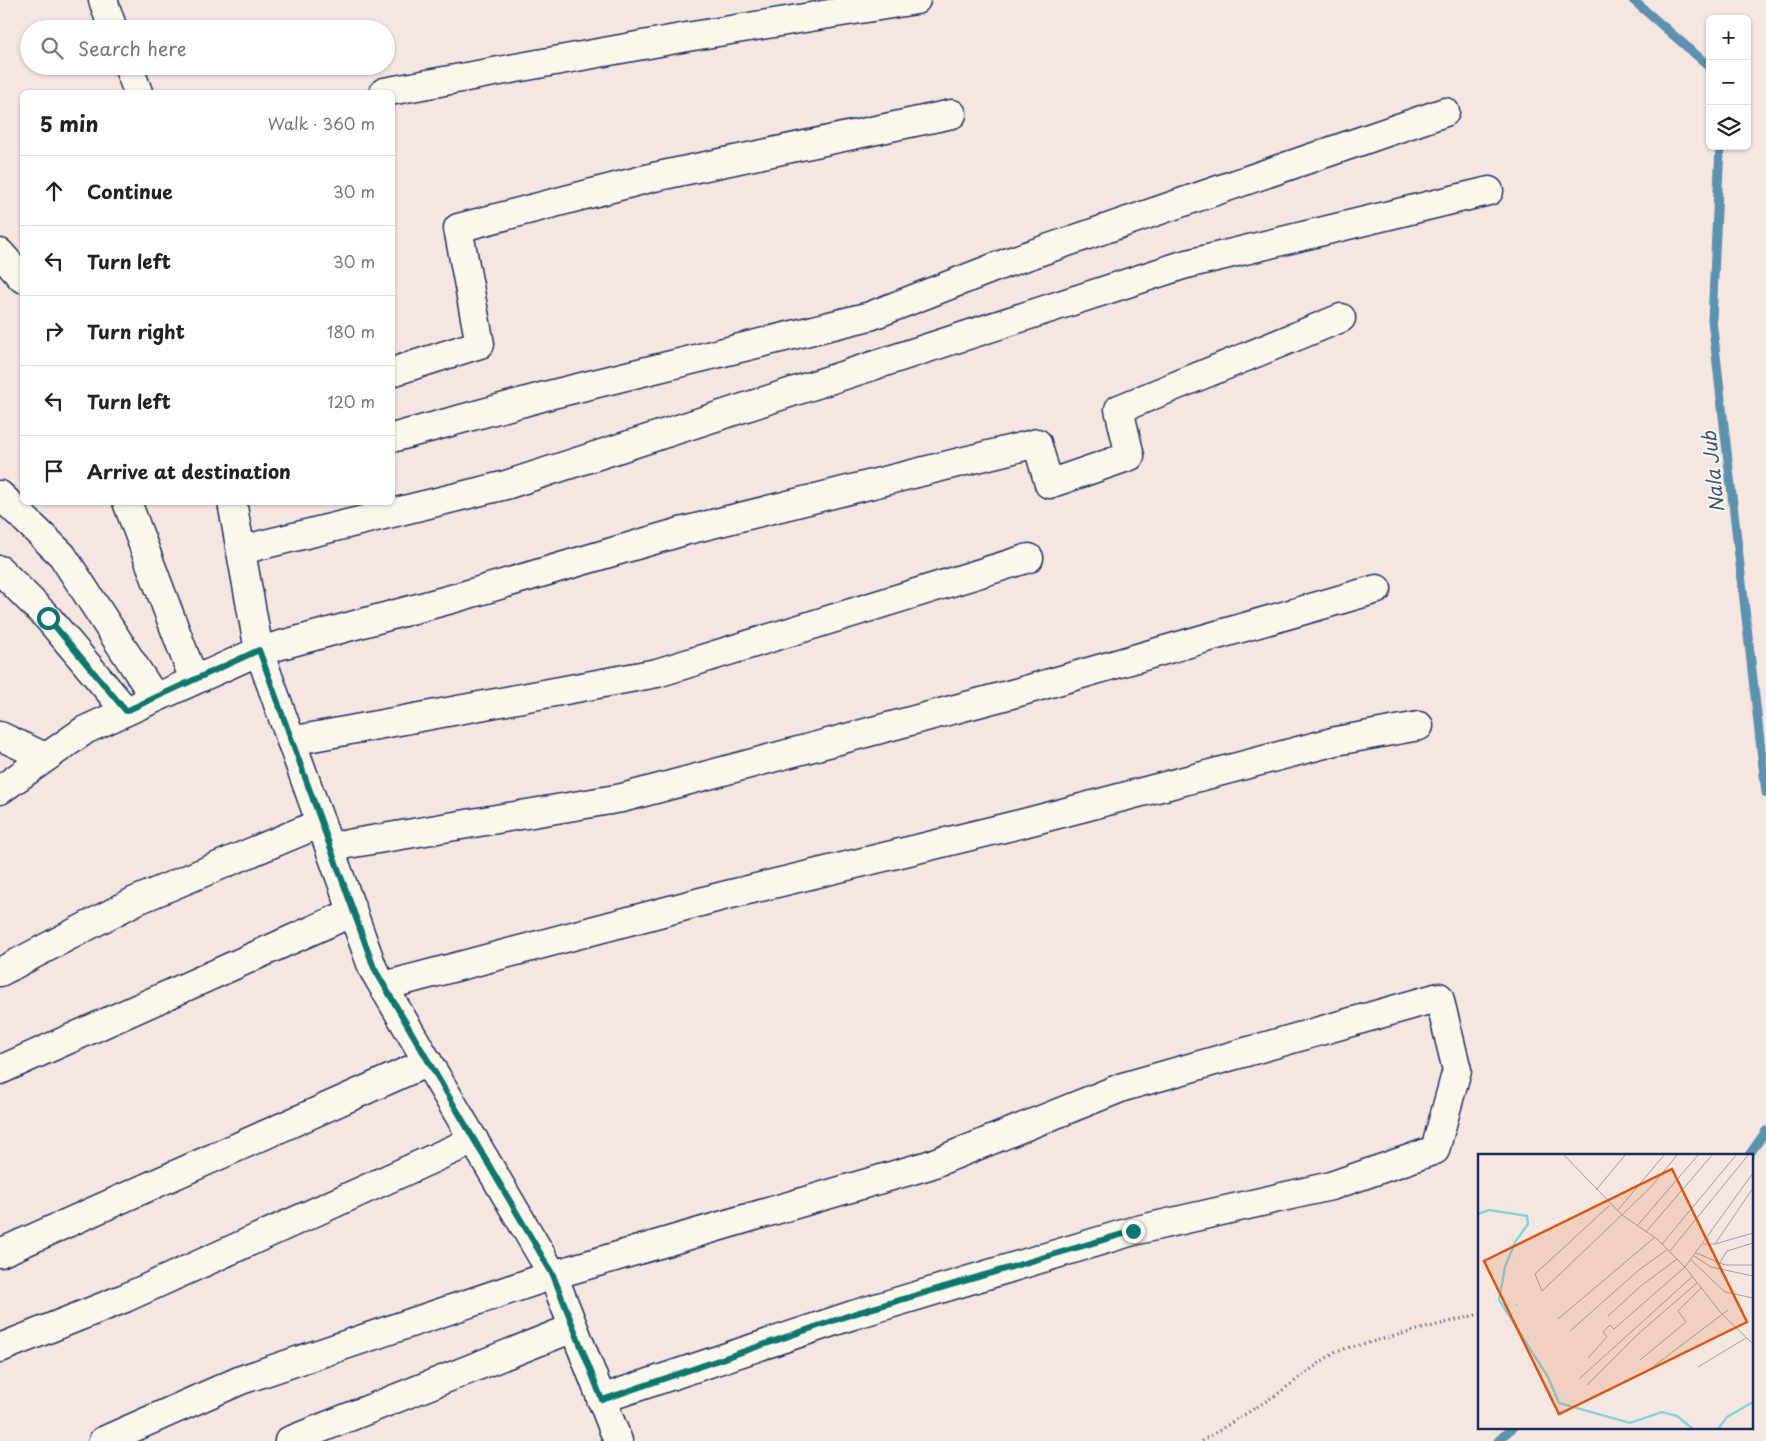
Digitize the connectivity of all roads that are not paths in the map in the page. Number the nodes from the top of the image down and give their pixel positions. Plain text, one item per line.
1 (102, 0) edge
2 (916, 0) edge
3 (110, 20) edge
4 (131, 75) edge
5 (137, 90) edge
6 (395, 90) edge
7 (1445, 112) dead end
8 (952, 114) dead end
9 (1489, 191) dead end
10 (0, 253) edge
11 (20, 276) edge
12 (1341, 318) dead end
13 (395, 371) edge
14 (395, 437) edge
15 (0, 495) edge
16 (128, 505) edge
17 (233, 505) edge
18 (241, 550) junction
19 (1029, 558) dead end
20 (0, 570) edge
21 (1377, 589) dead end
22 (259, 650) junction
23 (194, 680) junction
24 (155, 698) junction
25 (126, 711) junction
26 (1419, 726) dead end
27 (0, 736) edge
28 (291, 741) junction
29 (46, 758) junction
30 (0, 790) edge
31 (326, 835) junction
32 (353, 912) junction
33 (0, 972) edge
34 (384, 986) junction
35 (428, 1062) junction
36 (0, 1070) edge
37 (474, 1140) junction
38 (0, 1253) edge
39 (553, 1275) junction
40 (573, 1328) junction
41 (0, 1348) edge
42 (602, 1400) junction
43 (104, 1441) edge
44 (289, 1441) edge
45 (618, 1441) edge

1 - 3 street
2 - 6 street
4 - 5 street
7 - 14 street
8 - 13 street
9 - 18 street
10 - 11 street
12 - 22 street
15 - 24 street
16 - 23 street
17 - 18 street
18 - 22 street
19 - 28 street
20 - 25 street
21 - 31 street
22 - 23 street
22 - 28 street
23 - 24 street
24 - 25 street
25 - 29 street
26 - 34 street
27 - 29 street
28 - 31 street
29 - 30 street
31 - 32 street
31 - 33 street
32 - 34 street
32 - 36 street
34 - 35 street
35 - 37 street
35 - 38 street
37 - 39 street
37 - 41 street
39 - 40 street
39 - 42 street
39 - 43 street
40 - 42 street
40 - 44 street
42 - 45 street

